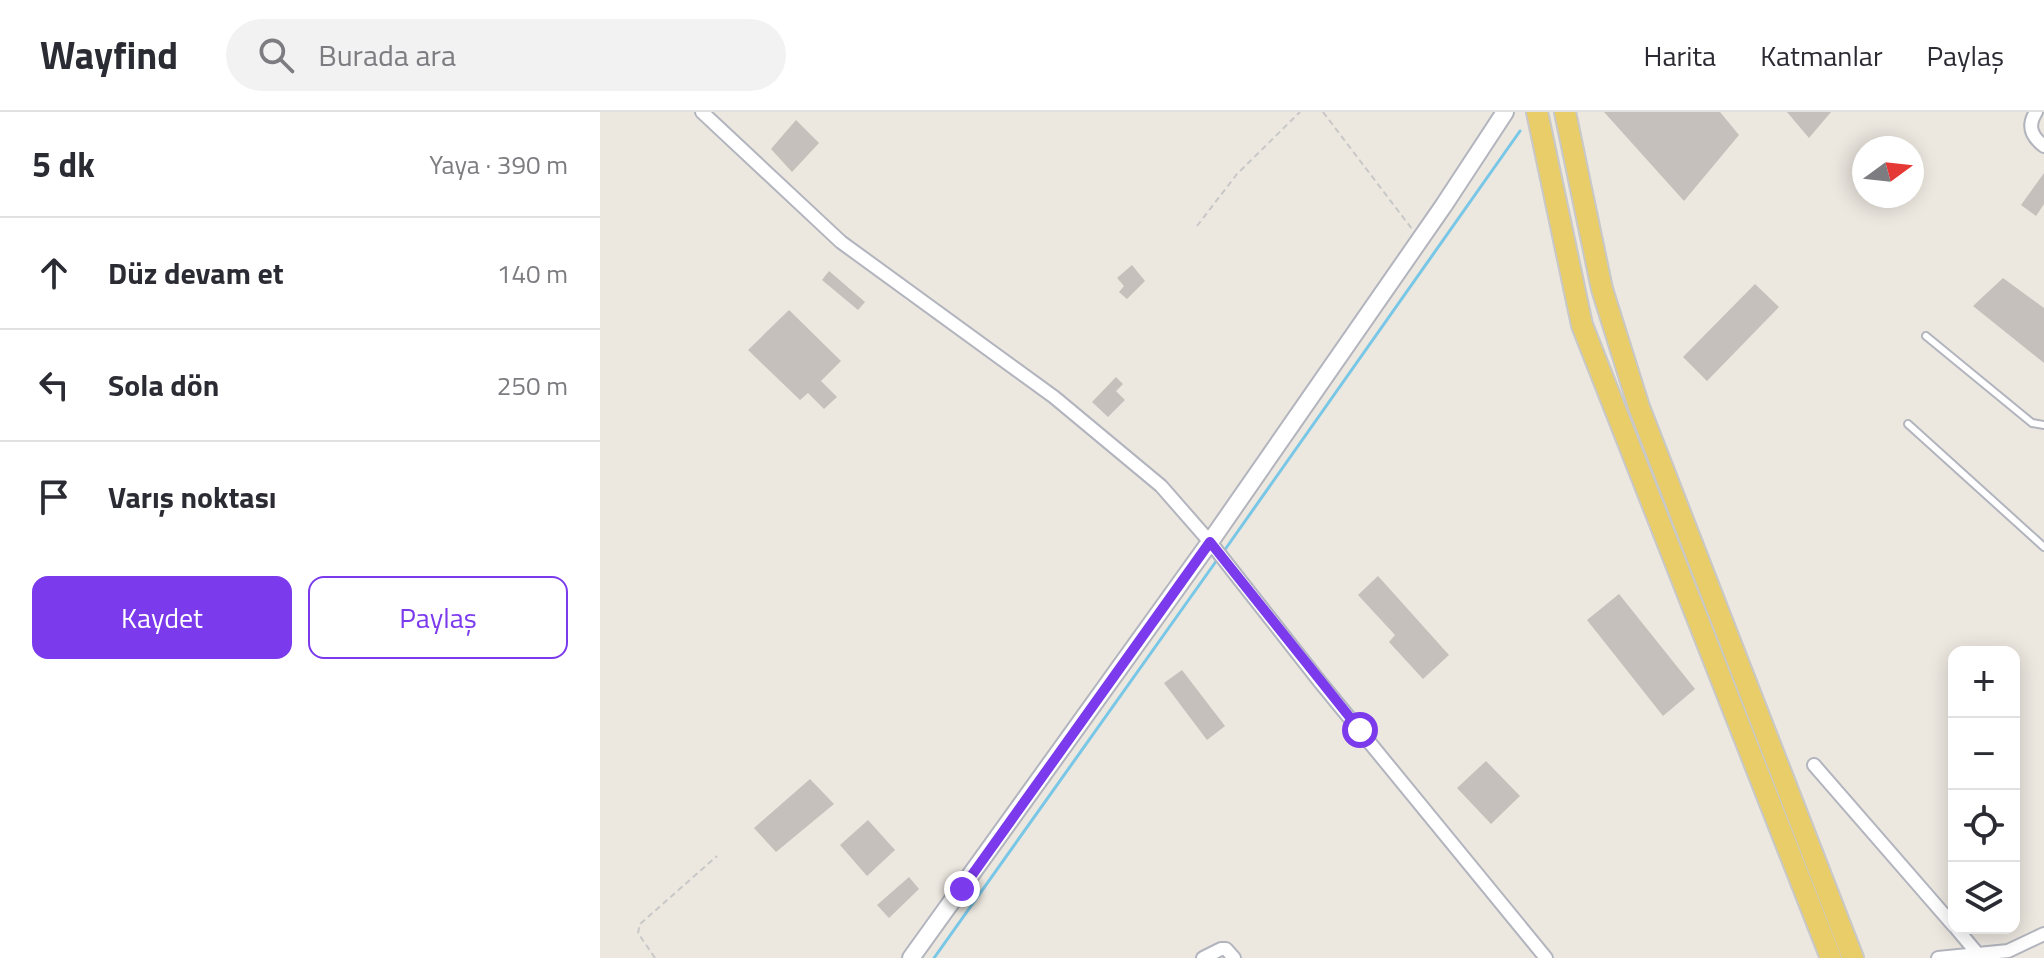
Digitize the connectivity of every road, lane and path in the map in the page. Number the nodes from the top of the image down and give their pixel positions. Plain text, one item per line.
1 (702, 112) edge
2 (1300, 112) edge
3 (1323, 112) edge
4 (1505, 112) edge
5 (1537, 112) edge
6 (1565, 112) edge
7 (2036, 112) edge
8 (2044, 146) edge
9 (1197, 226) dead end
10 (1420, 240) junction
11 (1926, 336) dead end
12 (1908, 424) dead end
13 (2044, 425) edge
14 (1210, 542) junction
15 (2044, 547) edge
16 (1814, 765) dead end
17 (717, 856) dead end
18 (1948, 919) edge
19 (1961, 934) edge
20 (2044, 934) edge
21 (1977, 953) junction
22 (655, 958) edge
23 (911, 958) edge
24 (1203, 958) edge
25 (1234, 958) edge
26 (1546, 958) edge
27 (1831, 958) edge
28 (1853, 958) edge
29 (1938, 958) edge

1 - 14 street
2 - 9 path
3 - 10 path
4 - 10 street
5 - 27 main road
6 - 28 main road
7 - 8 street
10 - 14 street
11 - 13 lane
12 - 15 lane
14 - 23 street
14 - 26 street
16 - 18 street
17 - 22 path
19 - 21 street
20 - 21 street
21 - 29 street
24 - 25 street

